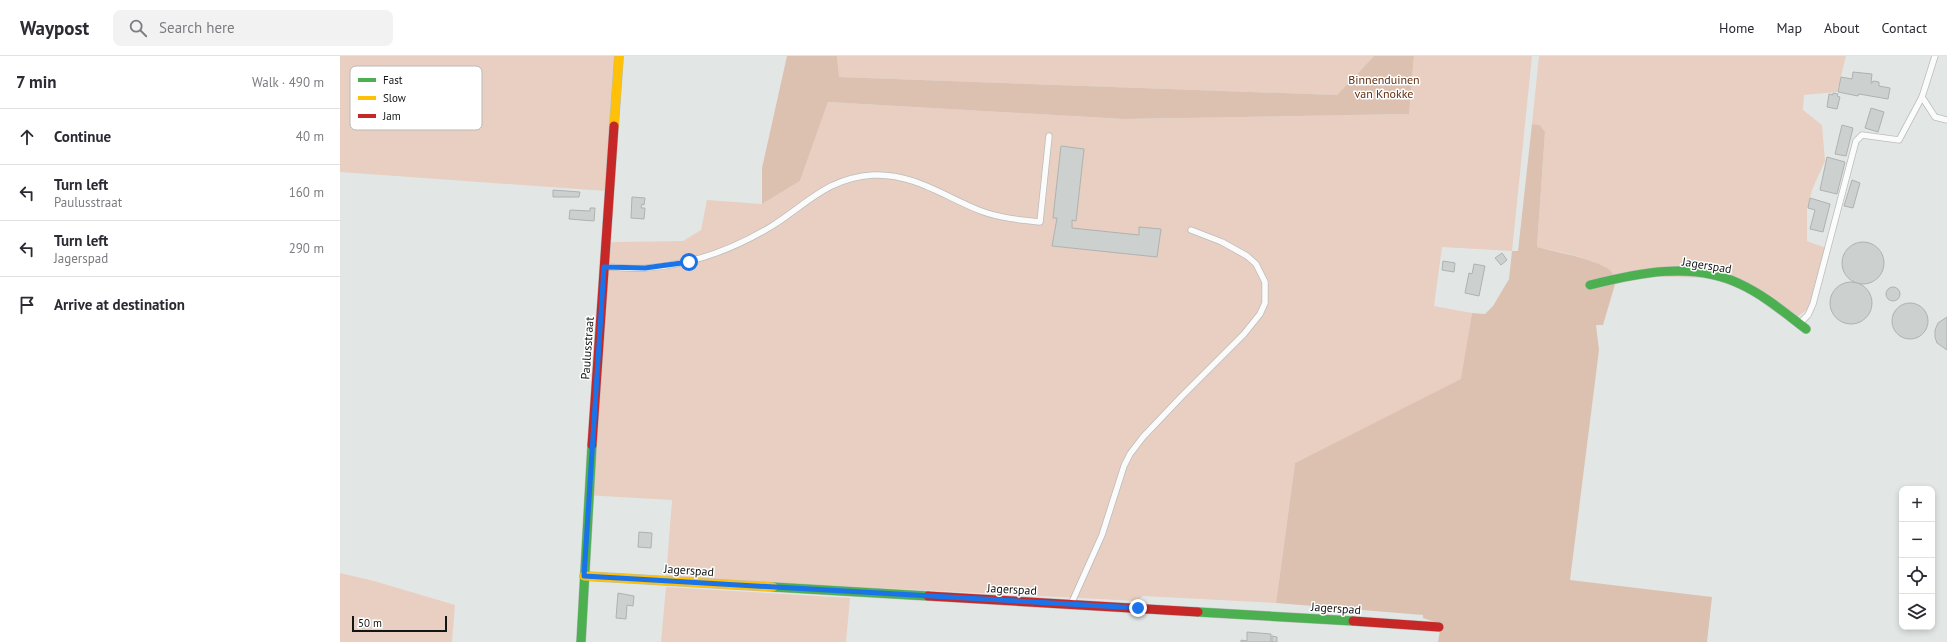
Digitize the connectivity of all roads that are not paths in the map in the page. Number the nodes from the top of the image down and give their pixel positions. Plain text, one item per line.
1 (619, 56) edge
2 (1935, 56) edge
3 (1922, 97) junction
4 (1947, 120) edge
5 (1049, 136) dead end
6 (1192, 230) dead end
7 (604, 267) junction
8 (1590, 285) dead end
9 (1803, 326) joint
10 (584, 576) junction
11 (1071, 604) junction
12 (1440, 627) dead end
13 (581, 642) edge

1 - 7 street, Paulusstraat
2 - 3 lane
3 - 4 lane
3 - 9 lane
5 - 7 lane
6 - 11 lane
7 - 10 street, Paulusstraat
8 - 9 street, Jagerspad
10 - 11 street, Jagerspad
10 - 13 street, Paulusstraat
11 - 12 street, Jagerspad

